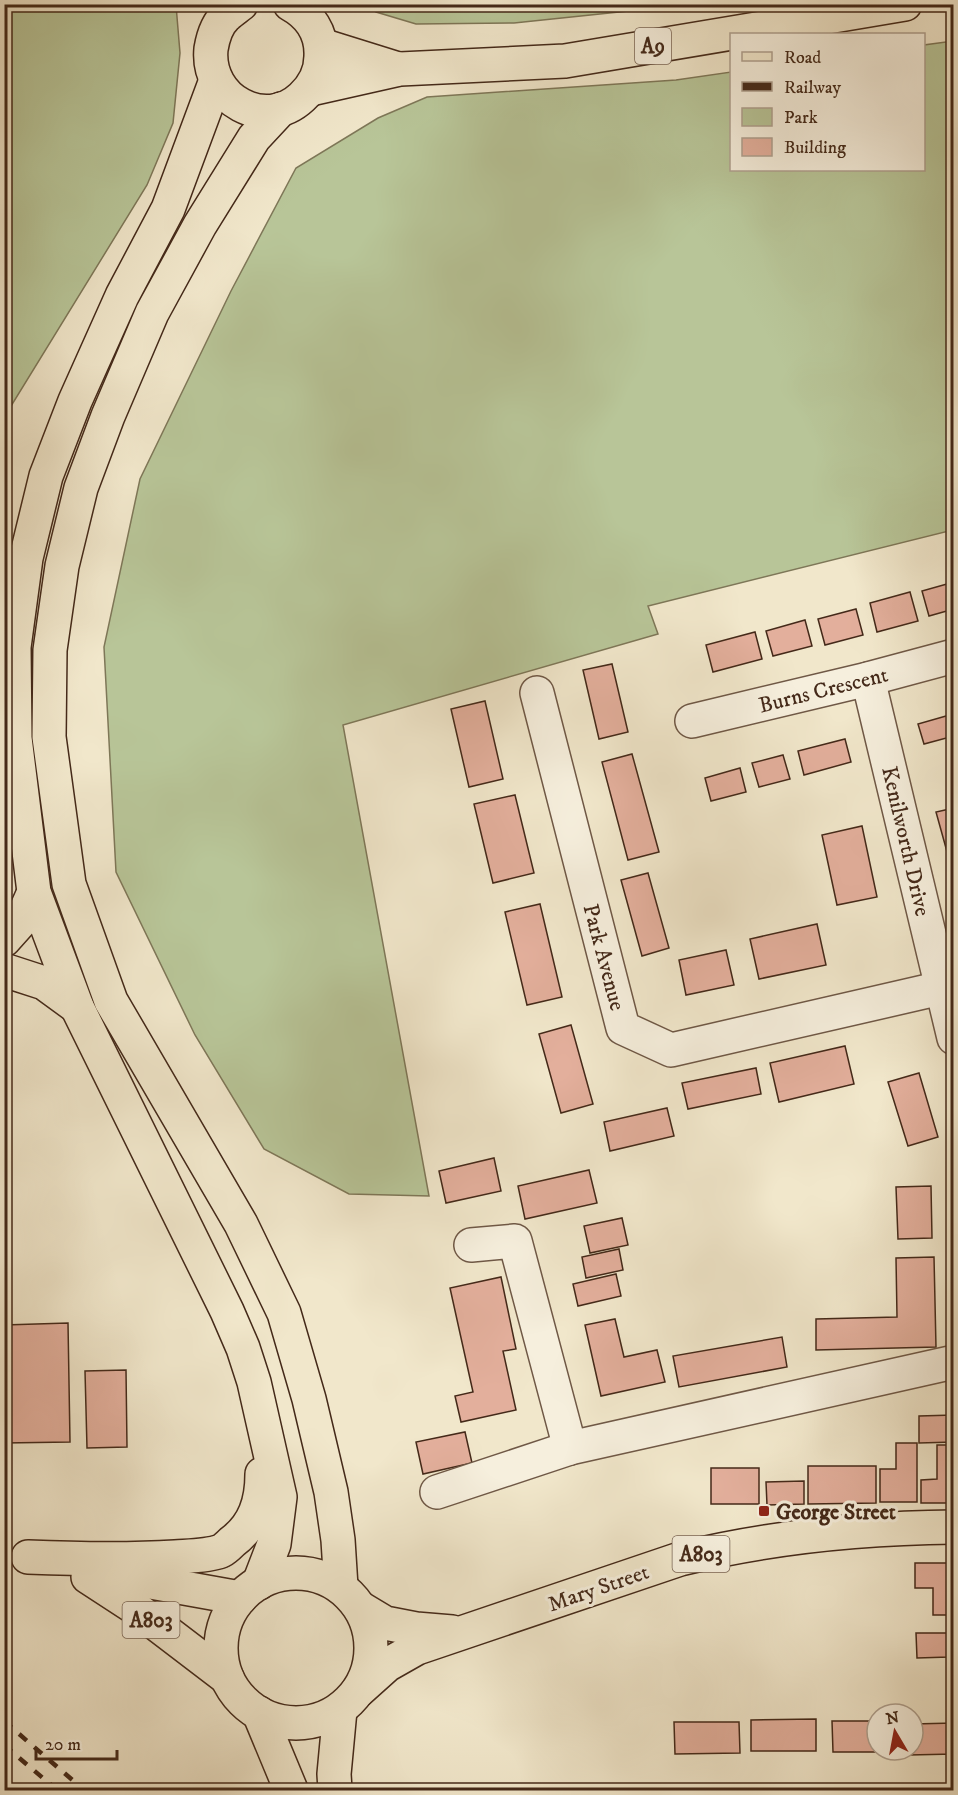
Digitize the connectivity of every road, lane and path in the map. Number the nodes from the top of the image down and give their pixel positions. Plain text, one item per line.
1 (241, 4) edge
2 (290, 4) edge
3 (905, 4) edge
4 (212, 20) edge
5 (730, 33) edge
6 (732, 33) edge
7 (321, 45) junction
8 (400, 69) junction
9 (216, 80) junction
10 (310, 89) junction
11 (281, 109) junction
12 (954, 656) edge
13 (868, 679) junction
14 (537, 693) dead end
15 (692, 721) dead end
16 (34, 892) junction
17 (4, 940) edge
18 (4, 970) edge
19 (948, 986) edge
20 (77, 1007) junction
21 (954, 1038) edge
22 (471, 1245) dead end
23 (954, 1362) edge
24 (570, 1448) junction
25 (271, 1490) junction
26 (437, 1492) dead end
27 (954, 1527) edge
28 (16, 1555) edge
29 (71, 1568) junction
30 (249, 1590) junction
31 (351, 1597) junction
32 (459, 1632) junction
33 (227, 1678) junction
34 (349, 1701) junction
35 (258, 1713) junction
36 (291, 1791) edge
37 (335, 1791) edge

1 - 4 main road
2 - 7 main road
3 - 6 main road, A9
4 - 9 main road
5 - 8 main road, A9
7 - 8 main road, A9
7 - 10 main road
8 - 10 main road, A9
9 - 11 main road
9 - 16 main road
10 - 11 main road
11 - 31 main road
12 - 13 street, Burns Crescent
13 - 15 street, Burns Crescent
13 - 19 street, Kenilworth Drive
14 - 19 street, Park Avenue
16 - 17 main road
16 - 20 main road
18 - 20 main road
19 - 21 street, Kenilworth Drive
20 - 25 main road
22 - 24 street
23 - 24 street
24 - 26 street
25 - 28 main road
25 - 30 main road
27 - 32 main road, Mary Street / A803
28 - 29 main road, A803
29 - 30 main road, A803
29 - 33 main road, A803
30 - 31 main road, A803
30 - 33 main road, A803
31 - 32 main road, Mary Street / A803
31 - 34 main road
32 - 34 main road, Mary Street / A803
33 - 35 main road, A803
34 - 35 main road, A803
34 - 37 main road
35 - 36 main road

